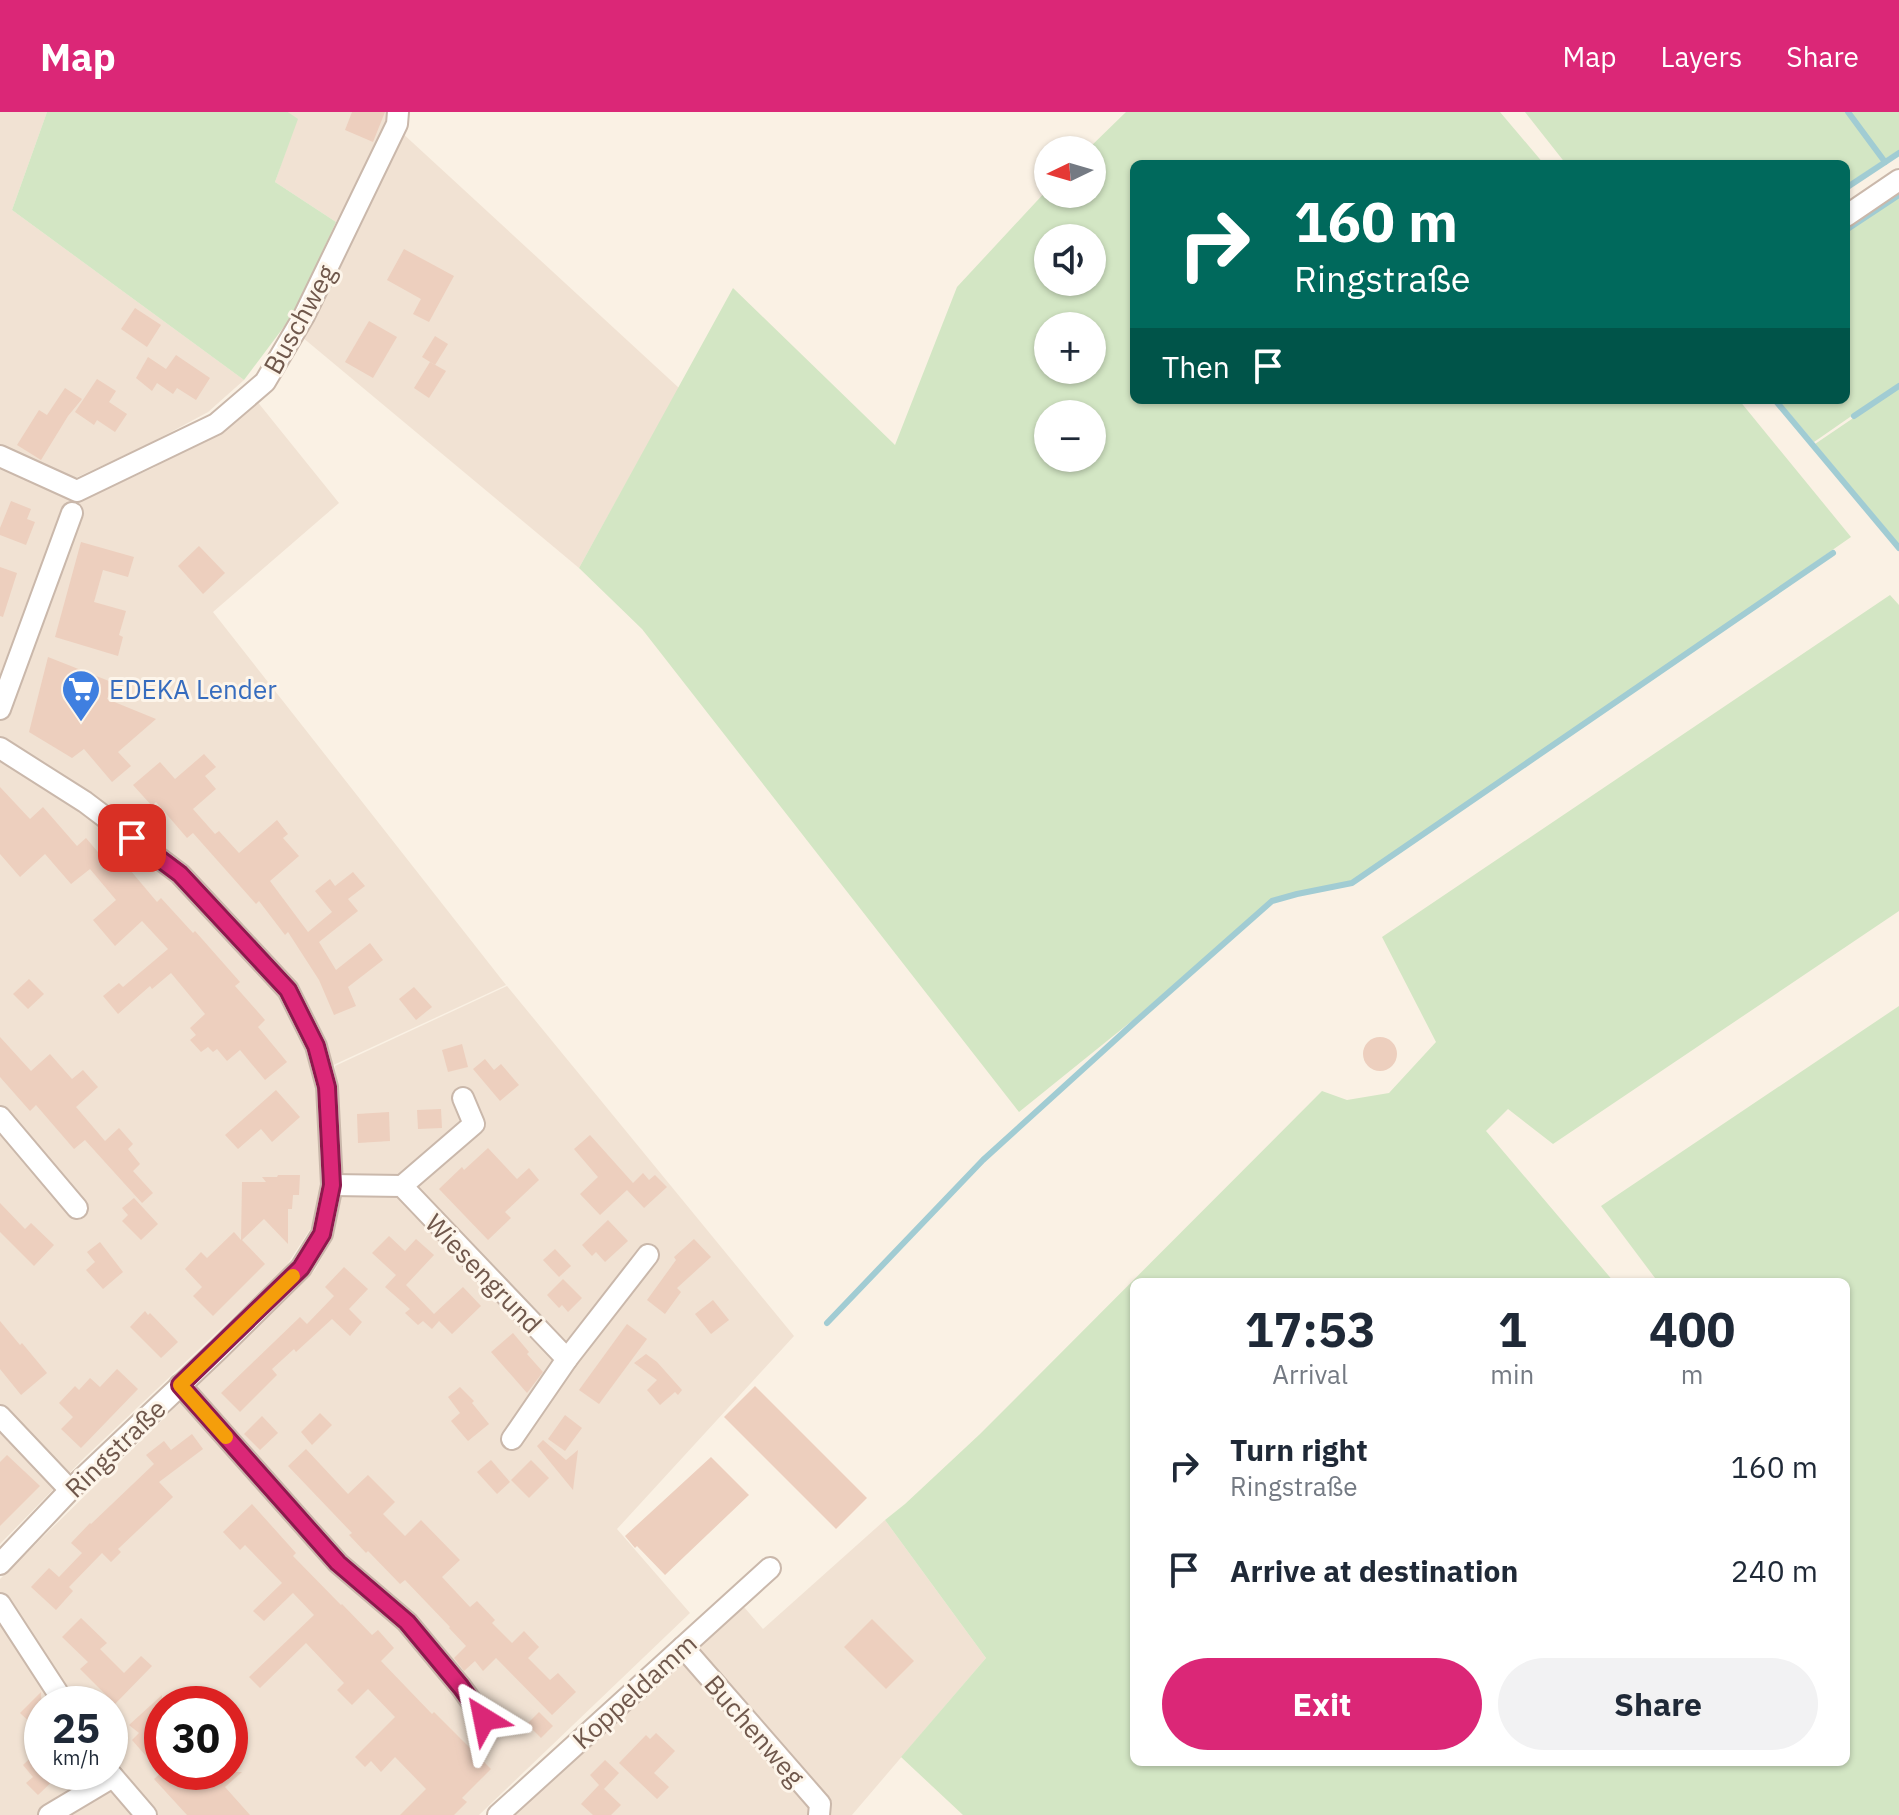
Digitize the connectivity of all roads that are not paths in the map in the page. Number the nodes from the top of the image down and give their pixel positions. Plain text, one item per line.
1 (398, 112) edge
2 (1899, 180) edge
3 (1850, 213) edge
4 (0, 456) edge
5 (72, 513) dead end
6 (0, 709) edge
7 (0, 748) edge
8 (463, 1098) dead end
9 (0, 1117) edge
10 (332, 1185) junction
11 (402, 1186) junction
12 (77, 1208) dead end
13 (648, 1255) dead end
14 (567, 1359) junction
15 (180, 1385) junction
16 (0, 1416) edge
17 (512, 1439) dead end
18 (70, 1490) junction
19 (0, 1564) edge
20 (770, 1568) dead end
21 (0, 1604) edge
22 (683, 1647) junction
23 (53, 1686) edge
24 (484, 1719) dead end
25 (88, 1790) edge
26 (124, 1790) edge
27 (49, 1815) edge
28 (146, 1815) edge
29 (498, 1815) edge
30 (819, 1815) edge

1 - 4 street, Buschweg
2 - 3 street
5 - 6 street
7 - 10 street, Ringstraße
8 - 11 street
9 - 12 street
10 - 11 street
10 - 15 street, Ringstraße
11 - 14 street, Wiesengrund
13 - 14 street
14 - 17 street
15 - 18 street, Ringstraße
15 - 24 street
16 - 18 street
18 - 19 street, Ringstraße
20 - 22 street, Koppeldamm
21 - 23 street
22 - 29 street, Koppeldamm
22 - 30 street, Buchenweg
25 - 27 street
26 - 28 street

